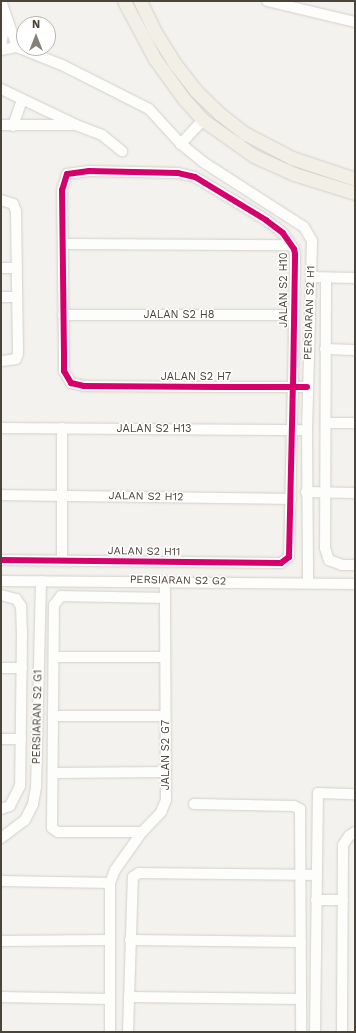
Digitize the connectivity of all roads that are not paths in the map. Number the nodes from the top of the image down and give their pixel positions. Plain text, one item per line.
1 (1, 1) edge
2 (124, 1) edge
3 (140, 1) edge
4 (267, 1) edge
5 (6, 14) junction
6 (355, 22) edge
7 (16, 44) edge
8 (1, 46) edge
9 (16, 47) edge
10 (1, 50) edge
11 (40, 56) edge
12 (1, 89) edge
13 (22, 100) junction
14 (204, 120) junction
15 (1, 125) edge
16 (76, 125) junction
17 (13, 126) junction
18 (181, 144) junction
19 (122, 151) dead end
20 (355, 179) edge
21 (355, 193) edge
22 (1, 200) edge
23 (63, 244) junction
24 (291, 245) junction
25 (1, 268) edge
26 (17, 268) junction
27 (311, 278) junction
28 (326, 278) junction
29 (355, 278) edge
30 (1, 296) edge
31 (17, 297) junction
32 (63, 315) junction
33 (294, 316) junction
34 (326, 349) junction
35 (355, 350) edge
36 (1, 361) edge
37 (293, 387) junction
38 (307, 387) junction
39 (326, 423) junction
40 (355, 423) edge
41 (1, 428) edge
42 (62, 428) junction
43 (292, 430) junction
44 (307, 430) junction
45 (306, 492) junction
46 (322, 492) junction
47 (355, 493) edge
48 (1, 495) edge
49 (62, 496) junction
50 (291, 499) junction
51 (1, 560) edge
52 (62, 561) junction
53 (287, 561) joint
54 (353, 565) edge
55 (1, 580) edge
56 (41, 581) junction
57 (165, 581) junction
58 (308, 583) junction
59 (355, 584) edge
60 (1, 595) edge
61 (165, 598) junction
62 (165, 656) junction
63 (54, 657) junction
64 (1, 668) edge
65 (22, 668) junction
66 (54, 716) junction
67 (166, 716) junction
68 (1, 739) edge
69 (21, 739) junction
70 (166, 772) junction
71 (53, 773) junction
72 (355, 794) edge
73 (194, 804) dead end
74 (5, 807) edge
75 (142, 832) junction
76 (355, 832) edge
77 (1, 838) edge
78 (301, 874) junction
79 (316, 875) junction
80 (1, 881) edge
81 (110, 883) junction
82 (316, 900) junction
83 (343, 900) junction
84 (110, 940) junction
85 (130, 940) junction
86 (1, 941) edge
87 (301, 942) junction
88 (1, 998) edge
89 (129, 998) junction
90 (110, 999) junction
91 (301, 999) junction
92 (110, 1032) edge
93 (128, 1032) edge
94 (301, 1032) edge
95 (315, 1032) edge
96 (342, 1032) edge

1 - 5 street
2 - 14 main road
3 - 20 main road
4 - 6 street
5 - 7 street
5 - 8 street
9 - 10 street
11 - 18 street, PERSIARAN S2 H1
12 - 13 street
13 - 16 street
13 - 17 street
14 - 18 street
14 - 21 main road
15 - 17 street
16 - 17 street
16 - 19 street
18 - 27 street, PERSIARAN S2 H1
22 - 26 street
23 - 24 street
23 - 24 street, JALAN S2 H10
23 - 32 street
24 - 33 street, JALAN S2 H10
25 - 26 street
26 - 31 street
27 - 28 street
27 - 38 street, PERSIARAN S2 H1
28 - 29 street
28 - 34 street
30 - 31 street
31 - 36 street
32 - 33 street, JALAN S2 H8
32 - 37 street, JALAN S2 H7
33 - 37 street, JALAN S2 H10
34 - 35 street
34 - 39 street
37 - 38 street, JALAN S2 H7
37 - 43 street, JALAN S2 H10
38 - 44 street, PERSIARAN S2 H1
39 - 40 street
39 - 46 street
41 - 42 street, JALAN S2 H13
42 - 43 street, JALAN S2 H13
42 - 49 street
43 - 44 street, JALAN S2 H13
43 - 50 street, JALAN S2 H10
44 - 45 street, PERSIARAN S2 H1
45 - 46 street
45 - 58 street, PERSIARAN S2 H1
46 - 47 street
46 - 54 street
48 - 49 street, JALAN S2 H12
49 - 50 street, JALAN S2 H12
49 - 52 street
50 - 53 street, JALAN S2 H10
51 - 52 street, JALAN S2 H11
52 - 53 street, JALAN S2 H11
55 - 56 street, PERSIARAN S2 G2
56 - 57 street, PERSIARAN S2 G2
56 - 77 street, PERSIARAN S2 G1
57 - 58 street, PERSIARAN S2 G2
57 - 61 street, JALAN S2 G7
58 - 59 street, PERSIARAN S2 G2
60 - 65 street
61 - 62 street, JALAN S2 G7
61 - 63 street
62 - 63 street
62 - 67 street, JALAN S2 G7
63 - 66 street
64 - 65 street
65 - 69 street
66 - 67 street
66 - 71 street
67 - 70 street, JALAN S2 G7
68 - 69 street
69 - 74 street
70 - 71 street
70 - 75 street, JALAN S2 G7
71 - 75 street
72 - 79 street
73 - 78 street
75 - 81 street, JALAN S2 G7
76 - 83 street
78 - 79 street
78 - 85 street
78 - 87 street
79 - 82 street
80 - 81 street
81 - 84 street, JALAN S2 G7
82 - 83 street
82 - 95 street
83 - 96 street
84 - 86 street
84 - 90 street, JALAN S2 G7
85 - 87 street
85 - 89 street
87 - 91 street
88 - 90 street
89 - 91 street
89 - 93 street
90 - 92 street, JALAN S2 G7
91 - 94 street

